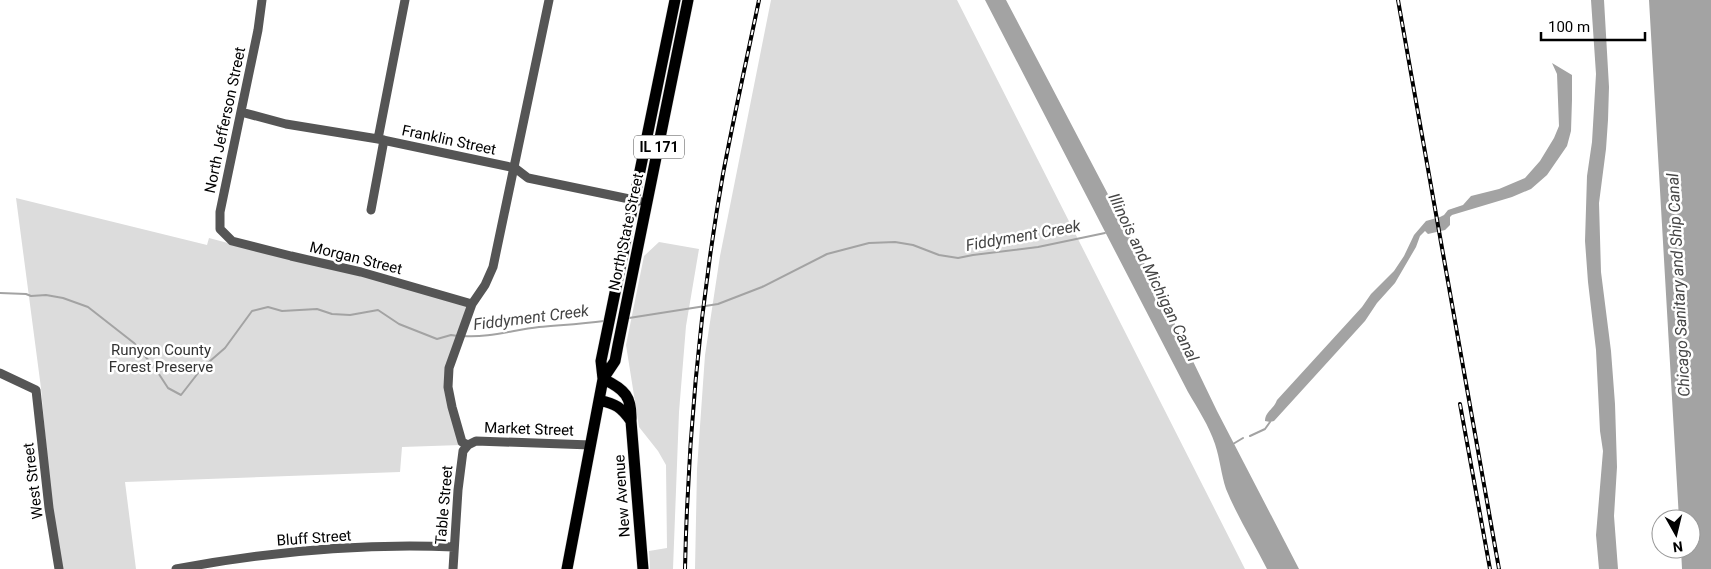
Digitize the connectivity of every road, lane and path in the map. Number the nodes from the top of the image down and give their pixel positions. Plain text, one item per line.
1 (262, 0) edge
2 (405, 0) edge
3 (549, 0) edge
4 (675, 0) edge
5 (688, 0) edge
6 (241, 112) junction
7 (381, 139) junction
8 (515, 168) junction
9 (634, 200) junction
10 (648, 203) junction
11 (371, 210) dead end
12 (232, 242) joint
13 (472, 304) junction
14 (0, 373) edge
15 (603, 379) junction
16 (599, 400) junction
17 (631, 421) junction
18 (468, 445) junction
19 (591, 445) junction
20 (454, 547) junction
21 (60, 569) edge
22 (176, 569) edge
23 (453, 569) edge
24 (566, 569) edge
25 (642, 569) edge

1 - 6 street, North Jefferson Street
2 - 7 street
3 - 8 street
4 - 9 main road, North State Street / IL 171
5 - 10 main road, North State Street / IL 171
6 - 7 street, Franklin Street
6 - 12 street, North Jefferson Street
7 - 8 street, Franklin Street
7 - 11 street
8 - 9 street, Franklin Street
8 - 13 street
9 - 10 street, Franklin Street
9 - 15 main road, North State Street / IL 171
10 - 15 main road, North State Street / IL 171
12 - 13 street, Morgan Street
13 - 18 street
14 - 21 street, West Street
15 - 16 main road, North State Street / IL 171
15 - 17 main road, New Avenue
16 - 17 main road
16 - 19 main road, North State Street / IL 171
17 - 25 main road, New Avenue
18 - 19 street, Market Street
18 - 20 street, Table Street
19 - 24 main road, North State Street / IL 171
20 - 22 street, Bluff Street
20 - 23 street, Table Street

